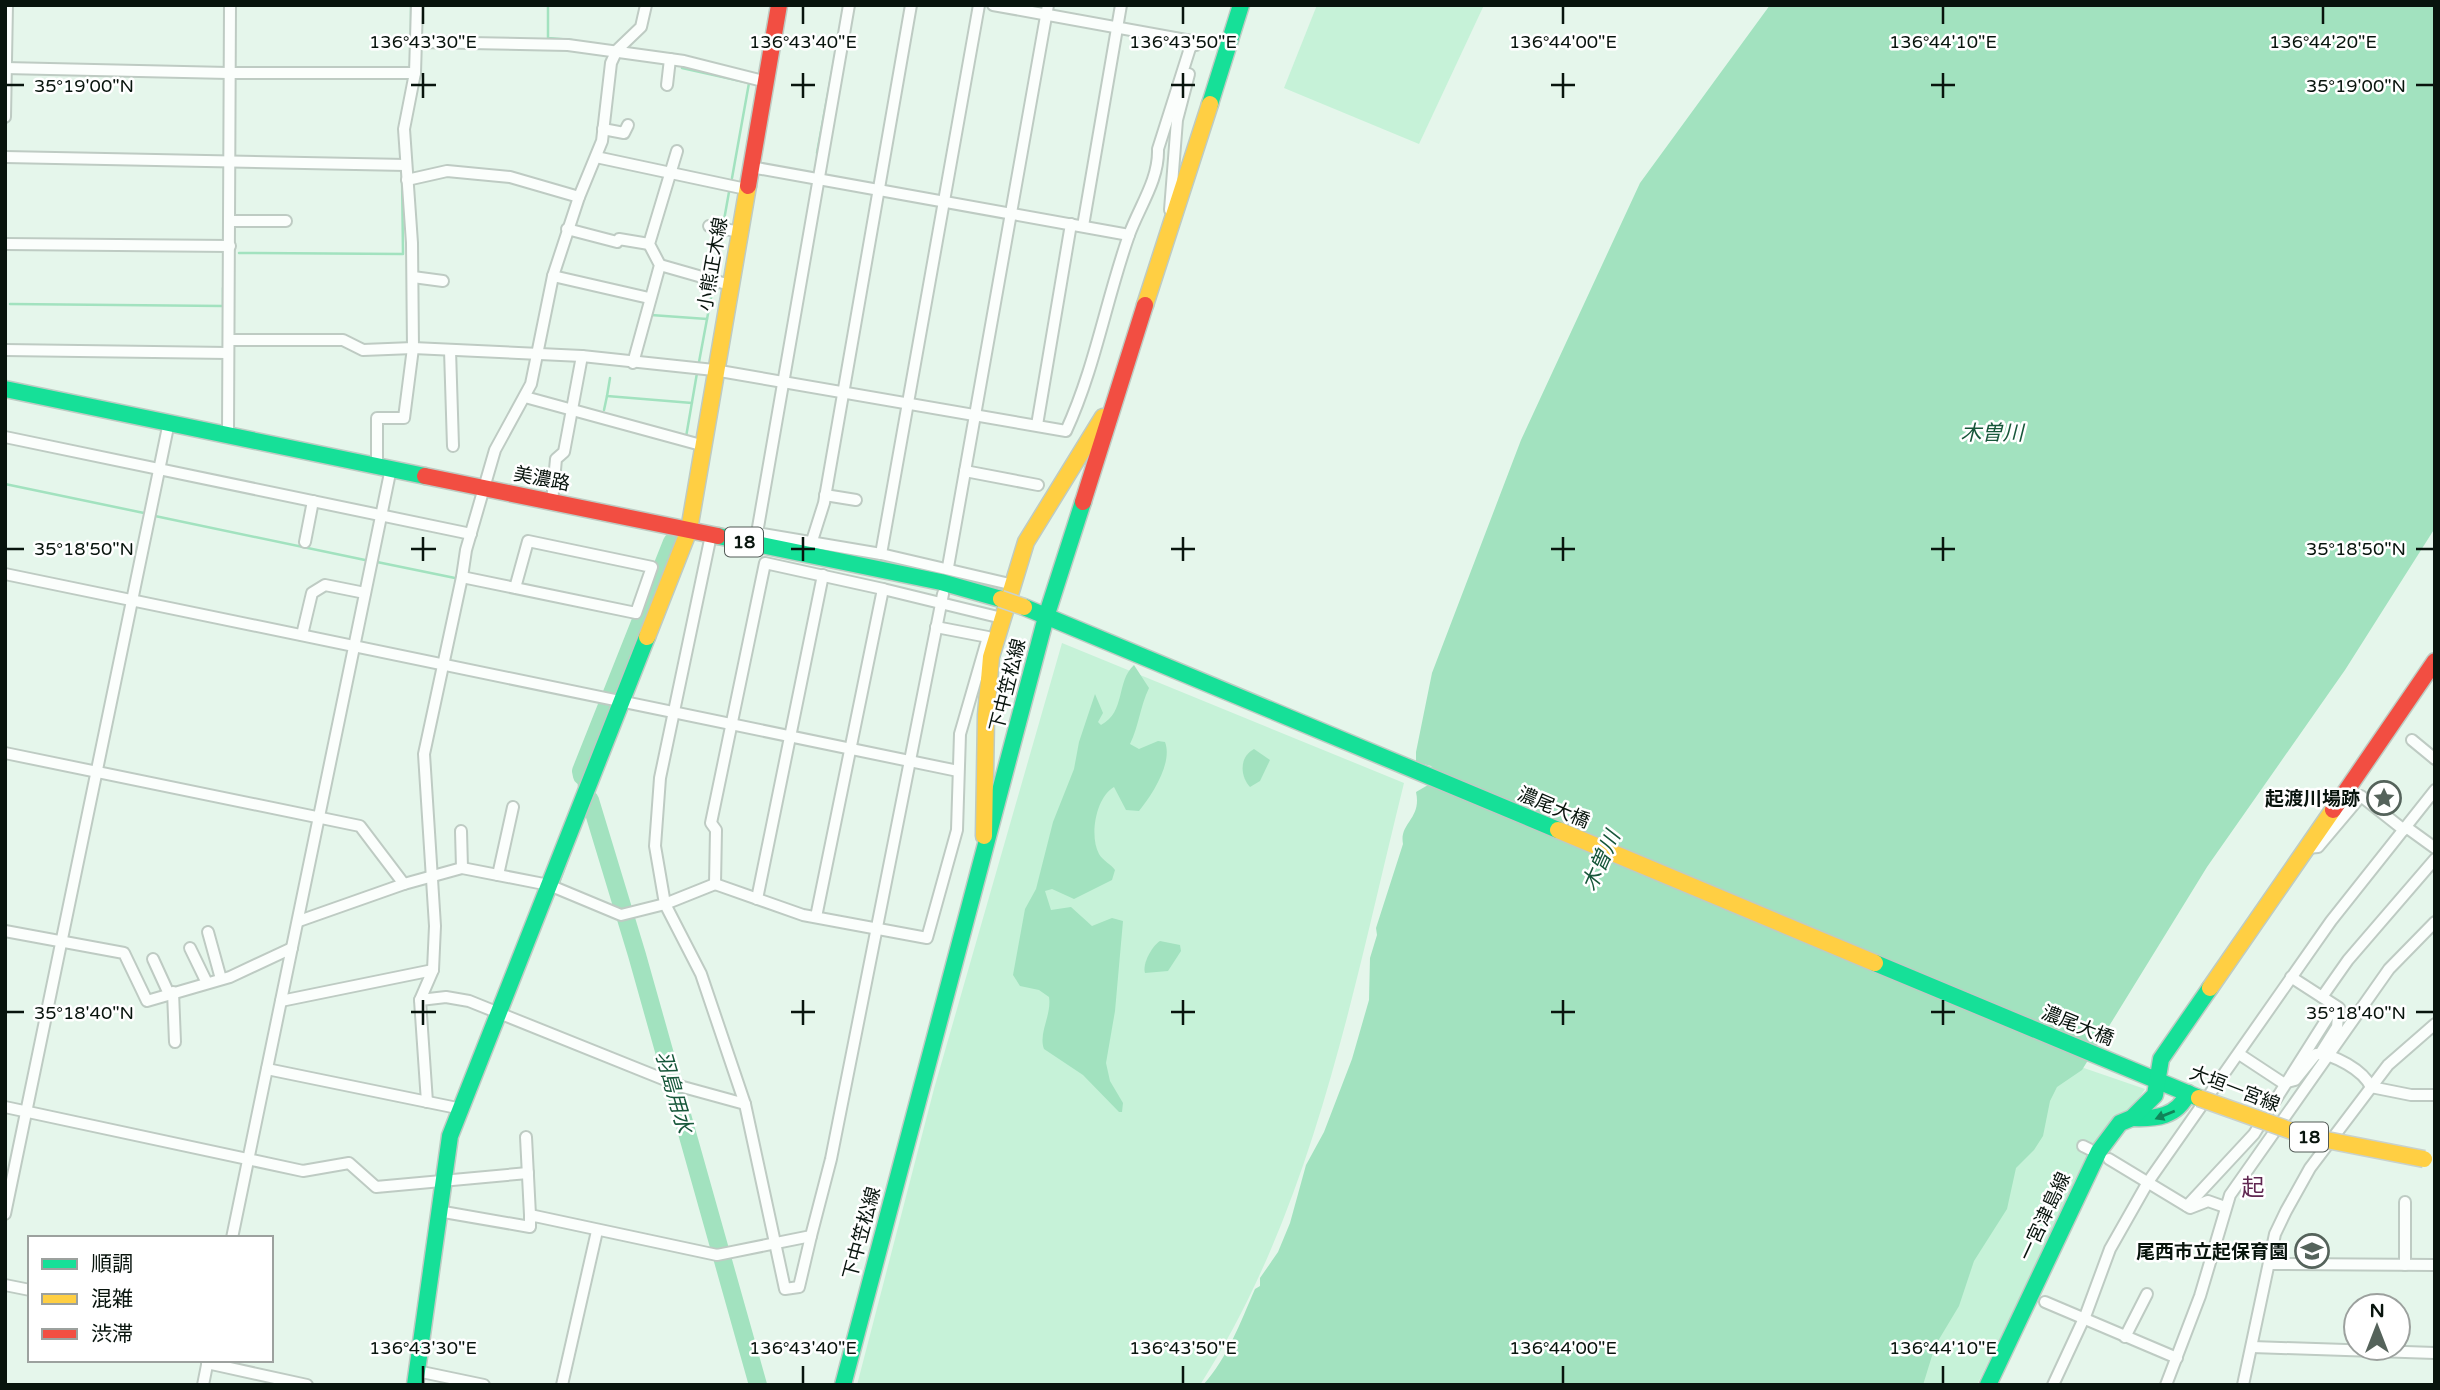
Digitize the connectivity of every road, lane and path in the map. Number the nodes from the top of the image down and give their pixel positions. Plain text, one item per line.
1 (7, 5) edge
2 (230, 5) edge
3 (417, 5) edge
4 (646, 5) edge
5 (779, 5) edge
6 (849, 5) edge
7 (911, 5) edge
8 (979, 5) edge
9 (993, 5) edge
10 (1121, 5) edge
11 (1241, 5) edge
12 (1047, 10) edge
13 (1118, 27) junction
14 (1197, 42) junction
15 (416, 43) junction
16 (617, 51) junction
17 (670, 59) junction
18 (6, 68) edge
19 (415, 72) junction
20 (228, 73) junction
21 (767, 82) junction
22 (667, 85) dead end
23 (5, 117) edge
24 (628, 125) dead end
25 (603, 130) junction
26 (677, 151) dead end
27 (5, 157) edge
28 (596, 157) junction
29 (231, 161) junction
30 (406, 165) junction
31 (751, 167) junction
32 (670, 172) junction
33 (819, 179) junction
34 (407, 180) junction
35 (746, 189) junction
36 (879, 190) junction
37 (579, 197) junction
38 (945, 202) junction
39 (1012, 214) junction
40 (230, 221) junction
41 (286, 221) dead end
42 (1077, 225) junction
43 (709, 226) dead end
44 (567, 229) junction
45 (740, 232) junction
46 (1129, 234) junction
47 (1170, 234) junction
48 (5, 244) edge
49 (649, 244) junction
50 (230, 246) junction
51 (660, 265) junction
52 (553, 276) junction
53 (412, 277) junction
54 (443, 281) dead end
55 (730, 285) junction
56 (649, 298) junction
57 (229, 340) junction
58 (413, 348) junction
59 (5, 350) edge
60 (450, 350) junction
61 (228, 353) junction
62 (537, 354) junction
63 (582, 356) junction
64 (633, 363) junction
65 (714, 370) junction
66 (1122, 379) junction
67 (783, 381) junction
68 (5, 389) edge
69 (844, 391) junction
70 (525, 397) junction
71 (909, 403) junction
72 (572, 408) junction
73 (975, 414) junction
74 (169, 422) junction
75 (1037, 425) junction
76 (228, 434) junction
77 (5, 437) edge
78 (701, 445) junction
79 (453, 446) dead end
80 (384, 467) junction
81 (159, 469) junction
82 (964, 471) junction
83 (1038, 485) dead end
84 (486, 489) junction
85 (825, 495) junction
86 (856, 500) dead end
87 (313, 501) junction
88 (552, 502) junction
89 (382, 515) junction
90 (689, 530) junction
91 (471, 534) junction
92 (711, 535) junction
93 (755, 538) junction
94 (305, 542) dead end
95 (811, 544) junction
96 (881, 554) junction
97 (765, 563) junction
98 (948, 567) junction
99 (660, 569) junction
100 (5, 574) edge
101 (823, 575) junction
102 (462, 577) junction
103 (1014, 585) junction
104 (515, 588) junction
105 (883, 589) junction
106 (365, 593) junction
107 (942, 599) junction
108 (132, 600) junction
109 (1046, 617) junction
110 (1002, 618) junction
111 (1065, 624) joint
112 (936, 627) junction
113 (302, 635) junction
114 (354, 647) junction
115 (2435, 661) edge
116 (442, 666) junction
117 (614, 700) junction
118 (673, 713) junction
119 (731, 724) junction
120 (788, 738) junction
121 (2412, 740) dead end
122 (849, 751) junction
123 (5, 753) edge
124 (2435, 759) edge
125 (908, 763) junction
126 (958, 771) junction
127 (98, 772) junction
128 (2435, 790) edge
129 (513, 807) dead end
130 (320, 818) junction
131 (2405, 829) junction
132 (461, 831) dead end
133 (2307, 848) junction
134 (2435, 848) edge
135 (2435, 859) edge
136 (983, 863) junction
137 (462, 868) junction
138 (498, 875) junction
139 (433, 877) junction
140 (404, 884) junction
141 (715, 884) junction
142 (549, 885) junction
143 (757, 899) junction
144 (665, 904) junction
145 (816, 918) junction
146 (299, 921) junction
147 (2435, 922) edge
148 (875, 929) junction
149 (5, 931) edge
150 (208, 932) dead end
151 (62, 943) junction
152 (190, 948) dead end
153 (292, 948) junction
154 (153, 959) dead end
155 (433, 970) junction
156 (2291, 977) junction
157 (221, 979) junction
158 (207, 983) junction
159 (171, 993) junction
160 (2322, 997) junction
161 (420, 1000) junction
162 (281, 1001) junction
163 (2335, 1006) junction
164 (499, 1014) junction
165 (2435, 1024) edge
166 (175, 1042) dead end
167 (2239, 1054) junction
168 (2326, 1054) junction
169 (267, 1069) junction
170 (2151, 1078) junction
171 (2288, 1082) junction
172 (2371, 1087) junction
173 (2435, 1095) edge
174 (2193, 1096) junction
175 (427, 1102) junction
176 (746, 1104) junction
177 (5, 1107) edge
178 (462, 1109) junction
179 (27, 1111) junction
180 (2132, 1118) junction
181 (526, 1137) dead end
182 (2234, 1156) junction
183 (248, 1158) junction
184 (2109, 1159) dead end
185 (2430, 1160) edge
186 (528, 1173) junction
187 (2242, 1179) junction
188 (442, 1181) junction
189 (2148, 1182) junction
190 (2404, 1202) dead end
191 (2187, 1206) junction
192 (2225, 1207) junction
193 (438, 1212) junction
194 (5, 1214) edge
195 (530, 1215) junction
196 (597, 1231) junction
197 (232, 1236) edge
198 (811, 1236) junction
199 (776, 1244) junction
200 (2270, 1264) junction
201 (2405, 1265) junction
202 (2435, 1265) edge
203 (5, 1285) edge
204 (28, 1290) edge
205 (2147, 1294) dead end
206 (2045, 1302) dead end
207 (2084, 1319) junction
208 (2125, 1337) junction
209 (2252, 1347) junction
210 (2435, 1353) edge
211 (2177, 1358) junction
212 (208, 1362) edge
213 (416, 1378) edge
214 (203, 1385) edge
215 (307, 1385) edge
216 (484, 1385) edge
217 (562, 1385) edge
218 (843, 1385) edge
219 (1988, 1385) edge
220 (2053, 1385) edge
221 (2166, 1385) edge
222 (2243, 1385) edge

1 - 18 street
2 - 20 street
3 - 15 street
4 - 16 street
5 - 21 main road, 小熊正木線
6 - 33 street
7 - 36 street
8 - 38 street
9 - 12 street
10 - 13 street
11 - 47 main road, 下中笠松線
12 - 13 street
12 - 39 street
13 - 14 street
13 - 42 street
14 - 46 street
14 - 47 street
15 - 16 street
15 - 19 street
16 - 17 street
16 - 25 street
17 - 21 street
17 - 22 street
18 - 20 street
18 - 23 street
19 - 20 street
19 - 30 street
20 - 29 street
21 - 31 main road, 小熊正木線
24 - 25 street
25 - 28 street
26 - 32 street
27 - 29 street
28 - 32 street
28 - 37 street
29 - 30 street
29 - 40 street
30 - 34 street
31 - 33 street
31 - 35 main road, 小熊正木線
32 - 35 street
32 - 49 street
33 - 36 street
33 - 67 street
34 - 37 street
34 - 53 street
35 - 45 main road, 小熊正木線
36 - 38 street
36 - 69 street
37 - 44 street
38 - 39 street
38 - 71 street
39 - 42 street
39 - 73 street
40 - 41 street
40 - 50 street
42 - 46 street
42 - 75 street
43 - 45 street
44 - 49 street
44 - 52 street
45 - 55 main road, 小熊正木線
46 - 75 street
47 - 66 main road, 下中笠松線
48 - 50 street
49 - 51 street
50 - 57 street
51 - 55 street
51 - 56 street
52 - 56 street
52 - 62 street
53 - 54 street
53 - 58 street
55 - 65 main road, 小熊正木線
56 - 64 street
57 - 58 street
57 - 61 street
58 - 60 street
58 - 80 street
59 - 61 street
60 - 62 street
60 - 79 street
61 - 76 street
62 - 63 street
62 - 70 street
63 - 64 street
63 - 72 street
64 - 65 street
65 - 67 street
65 - 78 main road, 小熊正木線
66 - 103 main road
66 - 109 main road, 下中笠松線
67 - 69 street
67 - 93 street
68 - 74 main road, 美濃路 / 18
69 - 71 street
69 - 85 street
70 - 72 street
70 - 84 street
71 - 73 street
71 - 96 street
72 - 78 street
72 - 88 street
73 - 75 street
73 - 82 street
74 - 76 main road, 美濃路 / 18
74 - 81 street
76 - 80 main road, 美濃路 / 18
77 - 81 street
78 - 90 main road, 小熊正木線
80 - 84 main road, 美濃路 / 18
80 - 89 street
81 - 87 street
81 - 108 street
82 - 83 street
82 - 98 street
84 - 88 main road, 美濃路 / 18
84 - 91 street
85 - 86 street
85 - 95 street
87 - 89 street
87 - 94 street
88 - 90 main road, 美濃路 / 18
89 - 91 street
89 - 106 street
90 - 92 main road, 美濃路 / 18
90 - 99 main road, 小熊正木線
91 - 102 street
92 - 93 main road, 美濃路 / 18
92 - 118 street
93 - 95 street
93 - 97 street
93 - 109 main road, 美濃路 / 18, bridge
95 - 96 street
96 - 98 street
97 - 101 street
97 - 119 street
98 - 103 street
99 - 104 street
99 - 104 street
99 - 117 main road, 小熊正木線
100 - 108 street
101 - 105 street
101 - 120 street
102 - 104 street
102 - 116 street
103 - 110 main road
105 - 107 street
105 - 122 street
106 - 113 street
106 - 114 street
107 - 110 street
107 - 112 street
108 - 113 street
108 - 127 street
109 - 111 main road, 美濃路 / 18
109 - 136 main road, 下中笠松線
110 - 136 main road
111 - 170 main road, 濃尾大橋 / 18
112 - 125 street
112 - 126 street
113 - 114 street
114 - 116 street
114 - 130 street
115 - 133 main road, 一宮津島線
116 - 117 street
116 - 139 street
117 - 118 street
117 - 142 main road, 小熊正木線
118 - 119 street
118 - 144 street
119 - 120 street
119 - 141 street
120 - 122 street
120 - 143 street
121 - 124 street
122 - 125 street
122 - 145 street
123 - 127 street
125 - 126 street
125 - 148 street
126 - 148 street
127 - 130 street
127 - 151 street
128 - 131 street
129 - 138 street
130 - 140 street
130 - 146 street
131 - 133 street
131 - 134 street
131 - 156 street
132 - 137 street
133 - 170 main road, 一宮津島線
135 - 160 street
136 - 218 main road, 下中笠松線
137 - 138 street
137 - 139 street
138 - 142 street
139 - 140 street
139 - 155 street
140 - 146 street
141 - 143 street
141 - 144 street
142 - 144 street
142 - 164 main road, 小熊正木線
143 - 145 street
144 - 176 street
145 - 148 street
146 - 153 street
147 - 168 street
148 - 198 street
149 - 151 street
150 - 157 street
151 - 159 street
151 - 179 street
152 - 158 street
153 - 157 street
153 - 162 street
154 - 159 street
155 - 161 street
155 - 162 street
156 - 160 street
156 - 167 street
157 - 158 street
158 - 159 street
159 - 166 street
160 - 163 street
161 - 164 street
161 - 175 street
162 - 169 street
163 - 168 street
163 - 171 street
164 - 176 street
164 - 178 main road, 小熊正木線
165 - 172 street
167 - 171 street
167 - 189 street
168 - 171 street
168 - 172 street
168 - 187 street
169 - 175 street
169 - 183 street
170 - 174 main road, 大垣一宮線 / 18
170 - 180 main road, 一宮津島線
171 - 182 street
172 - 173 street
172 - 200 street
174 -> 180 main road
174 - 185 main road, 大垣一宮線 / 18, bridge
175 - 178 street
176 - 199 street
177 - 179 street
178 - 188 main road, 小熊正木線
179 - 183 street
179 - 194 street
180 - 219 main road, 一宮津島線
181 - 186 street
182 - 187 street
182 - 191 street
183 - 188 street
183 - 197 street
184 - 189 street
186 - 188 street
186 - 195 street
187 - 192 street
188 - 193 main road, 小熊正木線
189 - 191 street
189 - 207 street
190 - 201 street
191 - 192 street
192 - 211 street
193 - 195 street
193 - 213 main road, 小熊正木線
195 - 196 street
196 - 199 street
196 - 217 street
198 - 199 street
198 - 199 street
200 - 201 street
200 - 209 street
201 - 202 street
203 - 204 street
205 - 208 street
206 - 207 street
207 - 208 street
207 - 220 street
208 - 211 street
209 - 210 street
209 - 222 street
211 - 221 street
212 - 214 street
212 - 215 street
213 - 216 street

